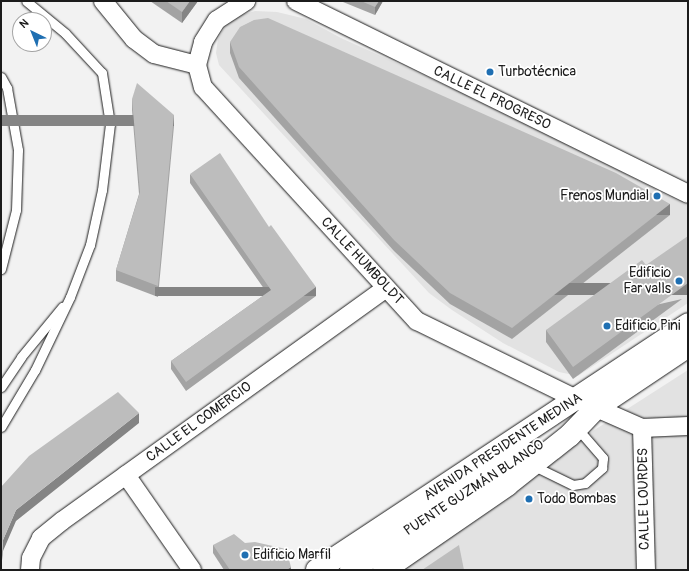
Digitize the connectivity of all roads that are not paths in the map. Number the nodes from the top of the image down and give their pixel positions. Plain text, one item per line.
1 (26, 1) edge
2 (103, 1) edge
3 (246, 1) edge
4 (296, 1) edge
5 (197, 64) junction
6 (1, 77) edge
7 (688, 194) edge
8 (1, 269) edge
9 (386, 288) junction
10 (70, 297) junction
11 (688, 324) edge
12 (688, 346) edge
13 (651, 348) junction
14 (1, 387) edge
15 (576, 399) junction
16 (597, 407) junction
17 (688, 426) edge
18 (1, 428) edge
19 (577, 428) junction
20 (642, 428) junction
21 (532, 465) junction
22 (126, 475) junction
23 (30, 570) edge
24 (192, 570) edge
25 (317, 570) edge
26 (351, 570) edge
27 (384, 570) edge
28 (646, 570) edge

1 - 10 lane
2 - 5 street
3 - 5 street
4 - 7 street, CALLE EL PROGRESO
5 - 9 street, CALLE HUMBOLDT
6 - 8 lane
9 - 15 street, CALLE HUMBOLDT
9 - 22 street, CALLE EL COMERCIO
10 - 14 lane
10 - 18 lane
11 - 13 street, AVENIDA PRESIDENTE MEDINA
12 - 16 street, AVENIDA PRESIDENTE MEDINA
13 - 15 street, AVENIDA PRESIDENTE MEDINA
13 - 16 street
15 - 16 street, CALLE HUMBOLDT
15 - 25 street, AVENIDA PRESIDENTE MEDINA
16 - 19 street, AVENIDA PRESIDENTE MEDINA
16 - 20 street, CALLE HUMBOLDT
16 - 26 street, PUENTE GUZMÁN BLANCO
17 - 20 street
19 - 21 street, AVENIDA PRESIDENTE MEDINA
19 - 21 lane
20 - 28 street, CALLE LOURDES
21 - 27 street, AVENIDA PRESIDENTE MEDINA
22 - 23 street, CALLE EL COMERCIO
22 - 24 street

